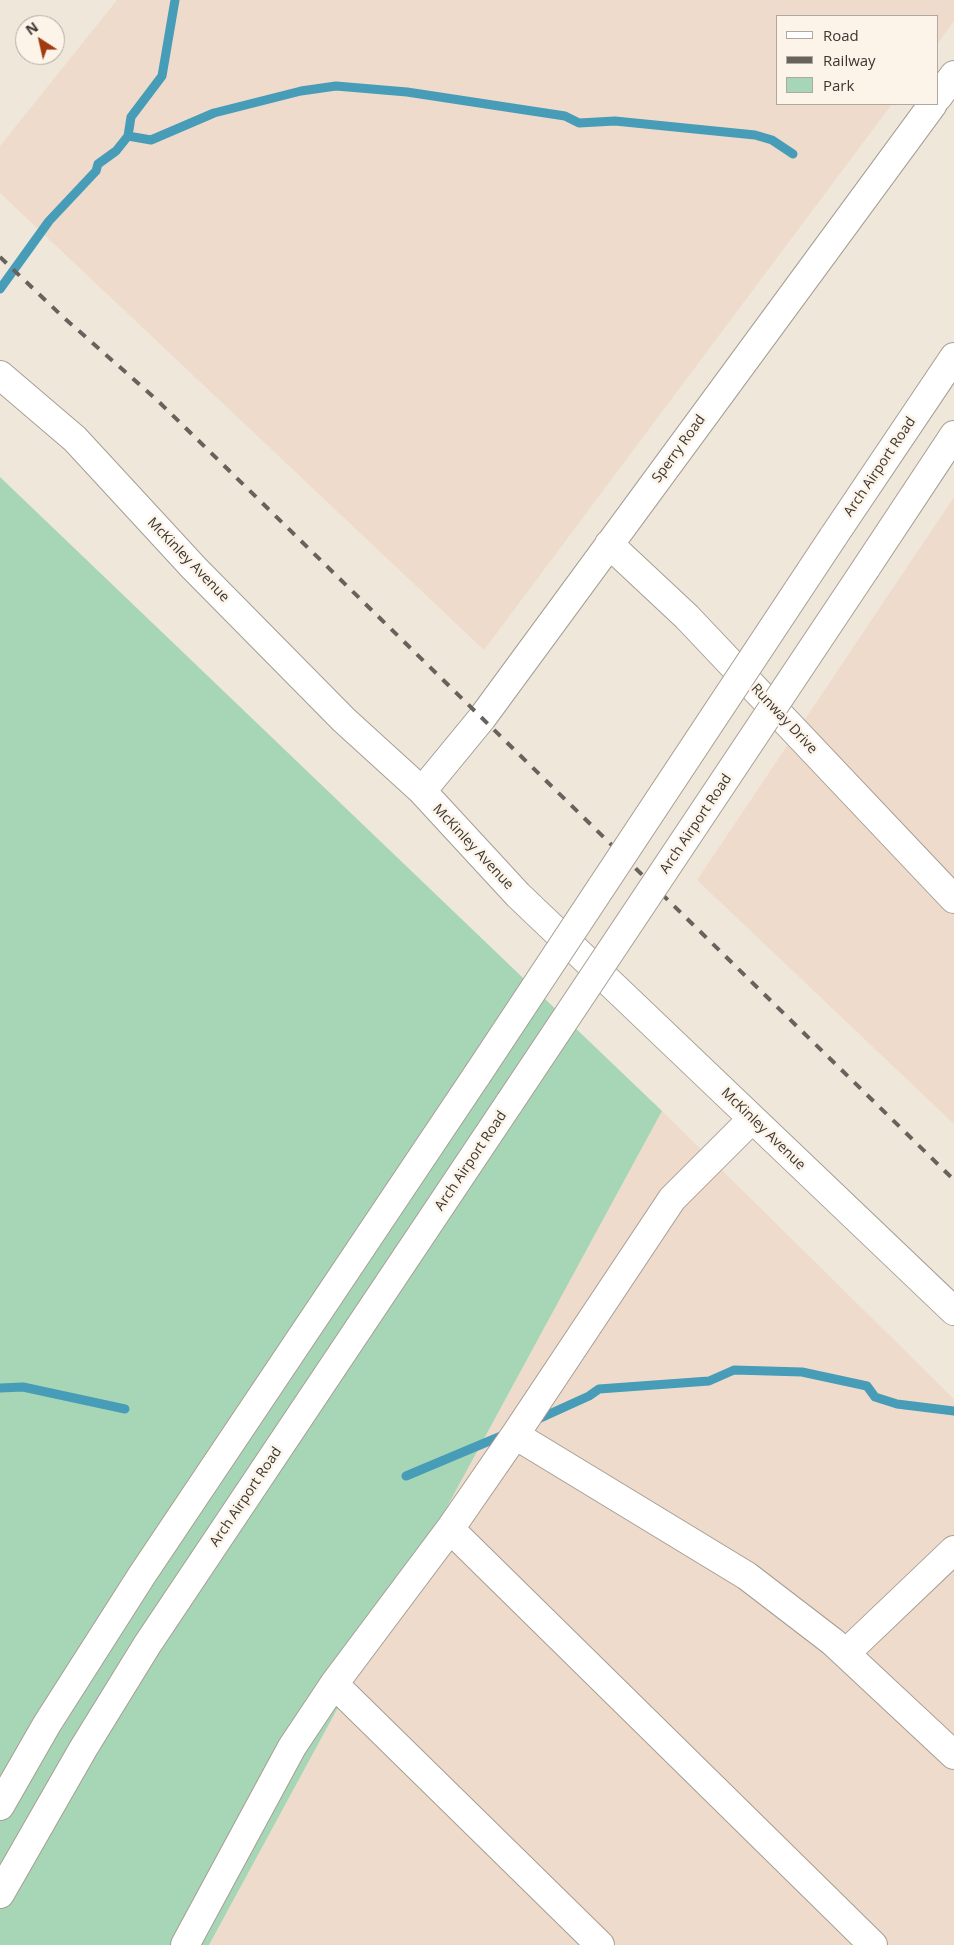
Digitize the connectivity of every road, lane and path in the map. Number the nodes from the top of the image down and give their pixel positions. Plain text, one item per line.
1 (954, 75) edge
2 (939, 96) edge
3 (932, 105) edge
4 (954, 357) edge
5 (0, 375) edge
6 (954, 435) edge
7 (609, 544) junction
8 (422, 791) junction
9 (954, 899) edge
10 (752, 1119) junction
11 (954, 1311) edge
12 (516, 1435) junction
13 (450, 1529) junction
14 (954, 1550) edge
15 (846, 1654) junction
16 (334, 1684) junction
17 (954, 1755) edge
18 (0, 1806) edge
19 (0, 1894) edge
20 (185, 1945) edge
21 (600, 1945) edge
22 (873, 1945) edge

1 - 2 main road
3 - 7 main road, Sperry Road
4 - 18 main road, Arch Airport Road, bridge
5 - 8 main road, McKinley Avenue
6 - 19 main road, Arch Airport Road, bridge
7 - 8 main road, Sperry Road
7 - 9 main road, Runway Drive
8 - 10 main road, McKinley Avenue
10 - 11 main road, McKinley Avenue
10 - 12 main road
12 - 13 main road
12 - 15 main road
13 - 16 main road
13 - 22 main road
14 - 15 main road
15 - 17 main road
16 - 20 main road
16 - 21 main road

